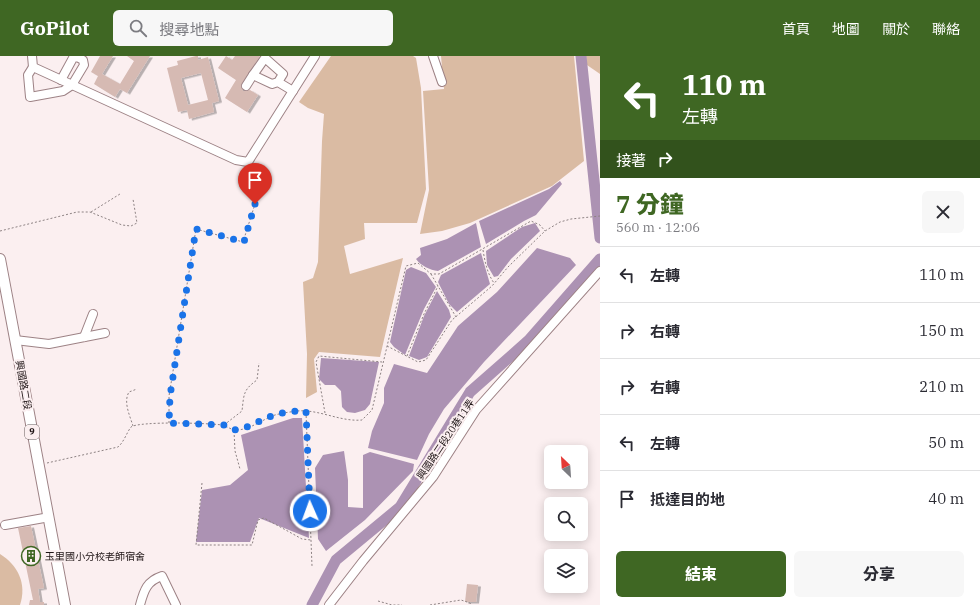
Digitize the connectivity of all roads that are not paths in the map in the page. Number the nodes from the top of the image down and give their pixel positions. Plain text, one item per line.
1 (32, 56) edge
2 (315, 56) edge
3 (433, 56) edge
4 (33, 67) junction
5 (253, 75) junction
6 (61, 80) junction
7 (278, 82) junction
8 (442, 82) dead end
9 (72, 85) junction
10 (246, 86) dead end
11 (293, 91) junction
12 (0, 259) edge
13 (600, 271) edge
14 (0, 292) edge
15 (93, 314) dead end
16 (105, 333) dead end
17 (84, 337) junction
18 (15, 340) junction
19 (44, 518) junction
20 (5, 525) dead end
21 (60, 605) edge
22 (65, 605) edge
23 (140, 605) edge
24 (176, 605) edge
25 (329, 605) edge

1 - 4 lane
2 - 11 lane
3 - 8 lane
4 - 6 lane
4 - 9 lane
5 - 7 lane
5 - 7 lane
5 - 10 lane
6 - 9 lane
6 - 9 lane
7 - 11 lane
9 - 11 lane
12 - 18 main road, 興國路二段 / 9
13 - 25 lane, 興國路二段20巷11弄
14 - 19 main road, 興國路二段 / 9
15 - 17 lane
16 - 17 lane
17 - 18 lane
18 - 22 main road, 興國路二段 / 9
19 - 20 lane
19 - 21 main road, 興國路二段 / 9
23 - 24 lane

